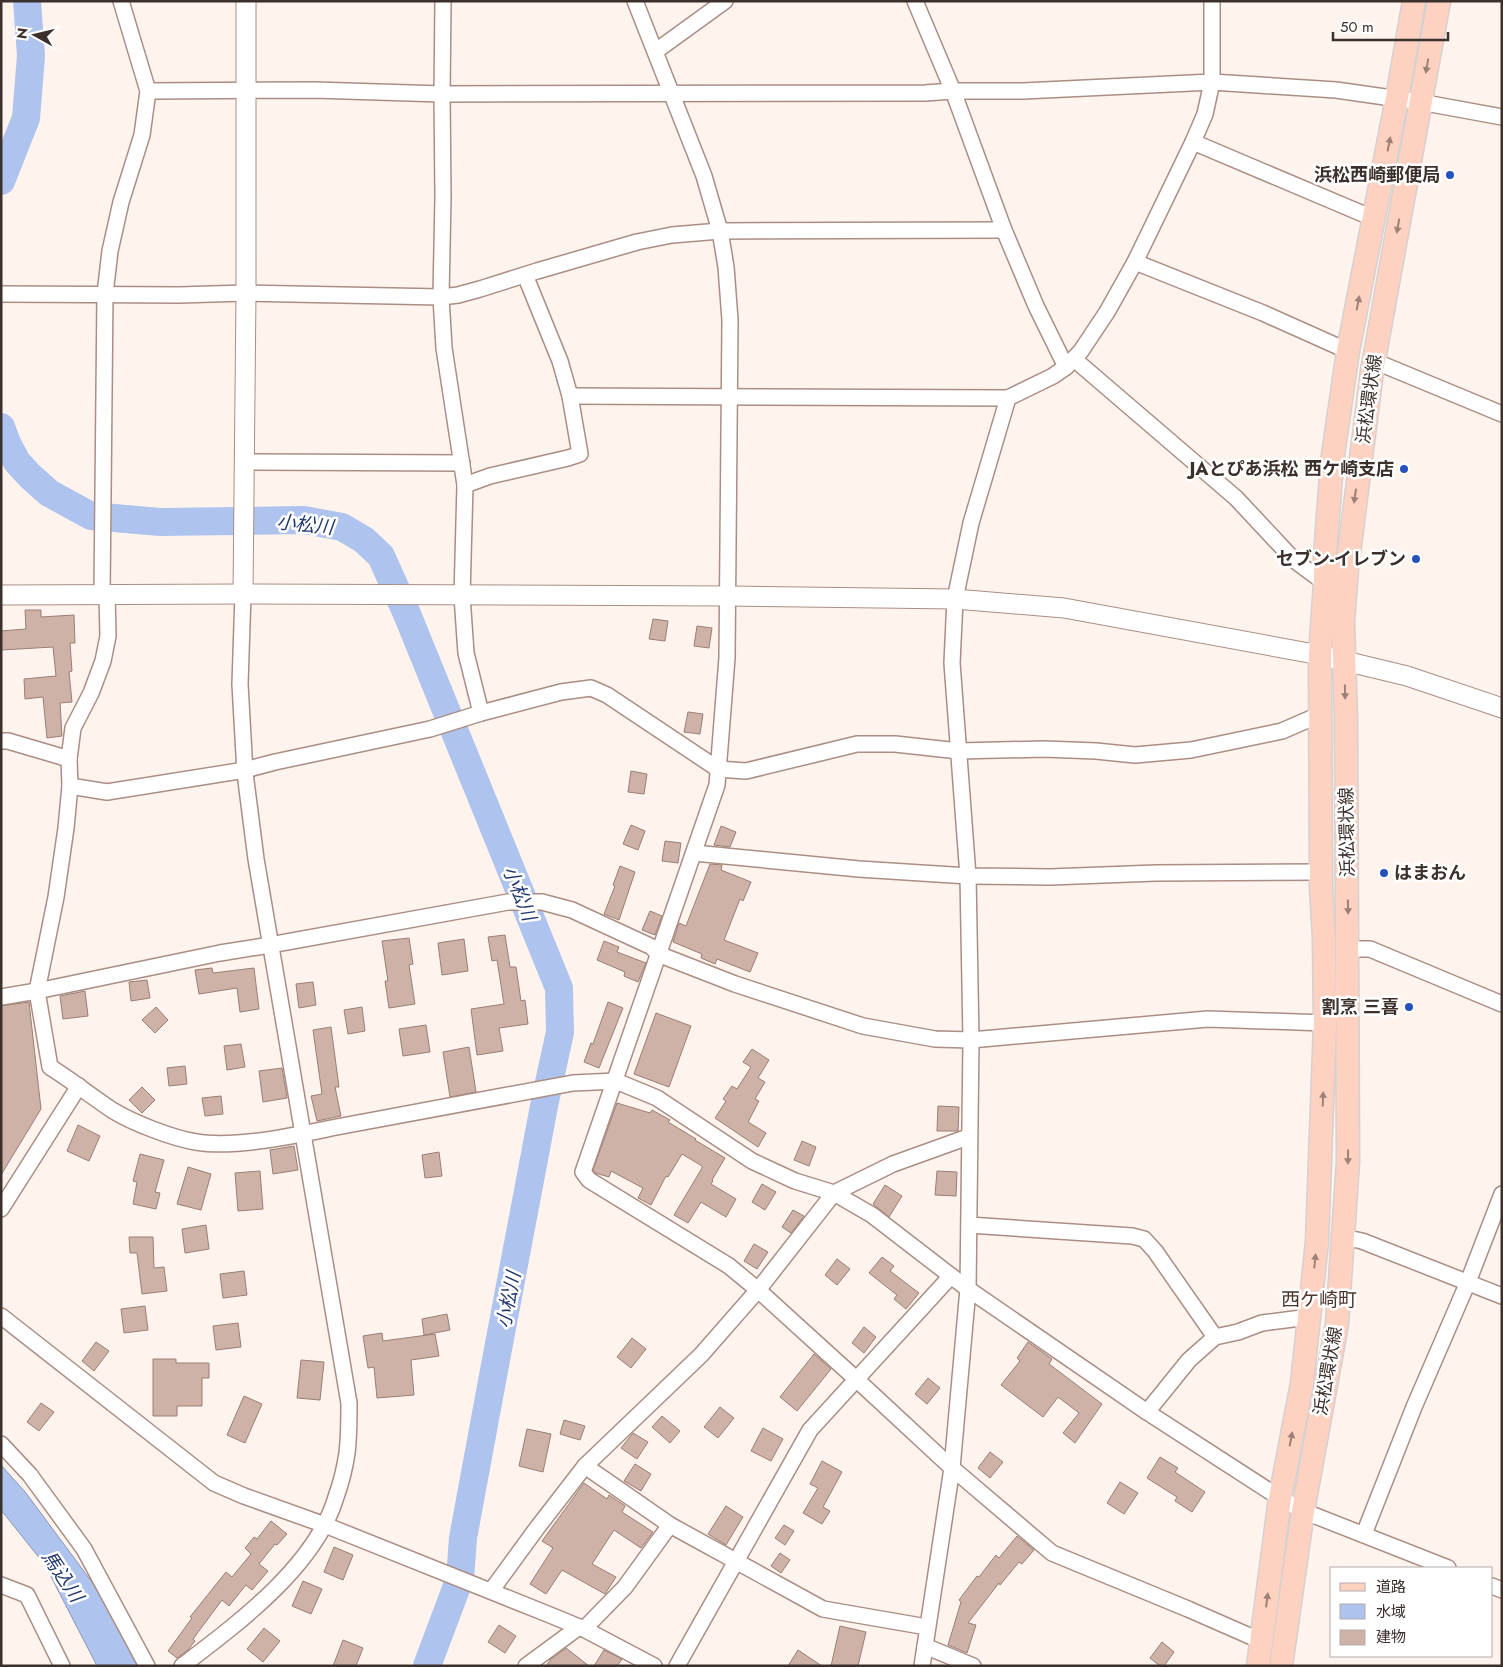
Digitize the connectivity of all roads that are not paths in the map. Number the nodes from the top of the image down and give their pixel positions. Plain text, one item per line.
1 (121, 1) edge
2 (246, 1) edge
3 (443, 1) edge
4 (635, 1) edge
5 (725, 1) edge
6 (915, 1) edge
7 (1212, 1) edge
8 (1414, 1) edge
9 (1439, 1) edge
10 (656, 51) junction
11 (1212, 82) junction
12 (148, 91) junction
13 (245, 91) junction
14 (953, 91) junction
15 (442, 94) junction
16 (672, 94) junction
17 (1397, 98) junction
18 (1420, 102) junction
19 (1502, 117) edge
20 (1193, 142) junction
21 (1374, 219) junction
22 (1004, 230) junction
23 (720, 231) junction
24 (1135, 262) junction
25 (525, 275) junction
26 (246, 293) junction
27 (1, 294) edge
28 (105, 294) junction
29 (441, 297) junction
30 (1348, 351) junction
31 (1374, 361) junction
32 (1070, 363) junction
33 (570, 396) junction
34 (730, 397) junction
35 (1008, 398) junction
36 (1502, 414) edge
37 (244, 462) junction
38 (462, 463) junction
39 (465, 485) junction
40 (1325, 583) junction
41 (104, 594) junction
42 (243, 594) junction
43 (1, 595) edge
44 (462, 596) junction
45 (728, 596) junction
46 (955, 599) junction
47 (1320, 655) junction
48 (1345, 660) junction
49 (1502, 708) edge
50 (1322, 714) junction
51 (474, 715) junction
52 (1, 741) edge
53 (959, 752) junction
54 (69, 759) junction
55 (718, 769) junction
56 (245, 770) junction
57 (70, 786) junction
58 (694, 853) junction
59 (1321, 872) junction
60 (968, 876) junction
61 (270, 945) junction
62 (1348, 949) junction
63 (658, 954) junction
64 (37, 991) junction
65 (1, 997) edge
66 (1502, 1004) edge
67 (1325, 1023) junction
68 (971, 1040) junction
69 (616, 1081) junction
70 (79, 1086) junction
71 (304, 1133) junction
72 (968, 1137) junction
73 (834, 1193) junction
74 (1502, 1194) edge
75 (1, 1210) edge
76 (969, 1225) junction
77 (1343, 1237) junction
78 (951, 1276) junction
79 (1468, 1282) junction
80 (968, 1289) junction
81 (758, 1290) junction
82 (1502, 1296) edge
83 (1, 1316) edge
84 (1309, 1317) junction
85 (1215, 1337) junction
86 (856, 1379) junction
87 (1147, 1412) junction
88 (1, 1444) edge
89 (585, 1466) junction
90 (952, 1468) junction
91 (1280, 1498) junction
92 (1303, 1511) junction
93 (325, 1525) junction
94 (670, 1525) junction
95 (1364, 1534) junction
96 (736, 1561) junction
97 (1446, 1567) edge
98 (1, 1585) edge
99 (491, 1590) junction
100 (927, 1627) junction
101 (582, 1628) junction
102 (1261, 1642) junction
103 (924, 1646) junction
104 (62, 1666) edge
105 (147, 1666) edge
106 (182, 1666) edge
107 (526, 1666) edge
108 (654, 1666) edge
109 (678, 1666) edge
110 (922, 1666) edge
111 (973, 1666) edge
112 (1258, 1666) edge
113 (1281, 1666) edge

1 - 12 street
2 - 13 street
3 - 15 street
4 - 10 street
5 - 10 street
6 - 14 street
7 - 11 street
8 - 17 main road, 浜松環状線
9 -> 18 main road, 浜松環状線
10 - 16 street
11 - 14 street
11 - 17 street
11 - 20 street
12 - 13 street
12 - 28 street
13 - 15 street
13 - 26 street
14 - 16 street
14 - 22 street
15 - 16 street
15 - 29 street
16 - 23 street
17 - 18 street
21 -> 17 main road, 浜松環状線
18 - 19 street
18 -> 31 main road, 浜松環状線
20 - 21 street
20 - 24 street
30 -> 21 main road, 浜松環状線
22 - 23 street
22 - 32 street
23 - 25 street
23 - 34 street
24 - 30 street
24 - 32 street
25 - 29 street
25 - 33 street
26 - 28 street
26 - 29 street
26 - 37 street
27 - 28 street
28 - 41 street
29 - 38 street
30 - 40 main road, 浜松環状線
31 - 36 street
31 -> 48 main road, 浜松環状線
32 - 35 street
32 - 40 street
33 - 34 street
33 - 39 street
34 - 35 street
34 - 45 street
35 - 46 street
37 - 38 street
37 - 42 street
38 - 39 street
39 - 44 street
40 - 47 main road, 浜松環状線
41 - 42 street
41 - 43 street
41 - 54 street
42 - 44 street
42 - 56 street
44 - 45 street
44 - 51 street
45 - 46 street
45 - 55 street
46 - 47 street
46 - 53 street
47 - 48 street
47 - 50 main road, 浜松環状線
48 - 49 street
48 -> 62 main road, 浜松環状線
50 - 53 street
50 - 59 main road, 浜松環状線
51 - 55 street
51 - 56 street
52 - 54 street
53 - 55 street
53 - 60 street
54 - 57 street
55 - 58 street
56 - 57 street
56 - 61 street
57 - 64 street
58 - 60 street
58 - 63 street
59 - 60 street
59 - 67 main road, 浜松環状線
60 - 68 street
61 - 63 street
61 - 64 street
61 - 71 street
62 - 66 street
62 -> 77 main road, 浜松環状線
63 - 68 street
63 - 69 street
64 - 65 street
64 - 70 street
67 - 68 street
84 -> 67 main road, 浜松環状線
68 - 72 street
69 - 71 street
69 - 73 street
69 - 81 street
70 - 71 street
70 - 75 street
71 - 93 street
72 - 73 street
72 - 76 street
73 - 78 street
73 - 81 street
74 - 79 street
76 - 80 street
76 - 85 street
77 - 79 street
77 - 92 main road, 浜松環状線
78 - 80 street
78 - 86 street
79 - 82 street
79 - 95 street
80 - 87 street
80 - 90 street
81 - 86 street
81 - 89 street
83 - 93 street
84 - 85 street
91 -> 84 main road, 浜松環状線
85 - 87 street
86 - 90 street
86 - 96 street
87 - 91 street
88 - 105 street
89 - 94 street
89 - 99 street
90 - 100 street
90 - 102 street
91 - 92 street
102 -> 91 main road, 浜松環状線
92 - 95 street
92 - 113 main road, 浜松環状線
93 - 99 street
93 - 106 street
94 - 96 street
94 - 101 street
95 - 97 street
96 - 100 street
96 - 109 street
98 - 104 street
99 - 101 street
100 - 103 street
101 - 107 street
101 - 108 street
102 - 112 main road, 浜松環状線
103 - 110 street
103 - 111 street

